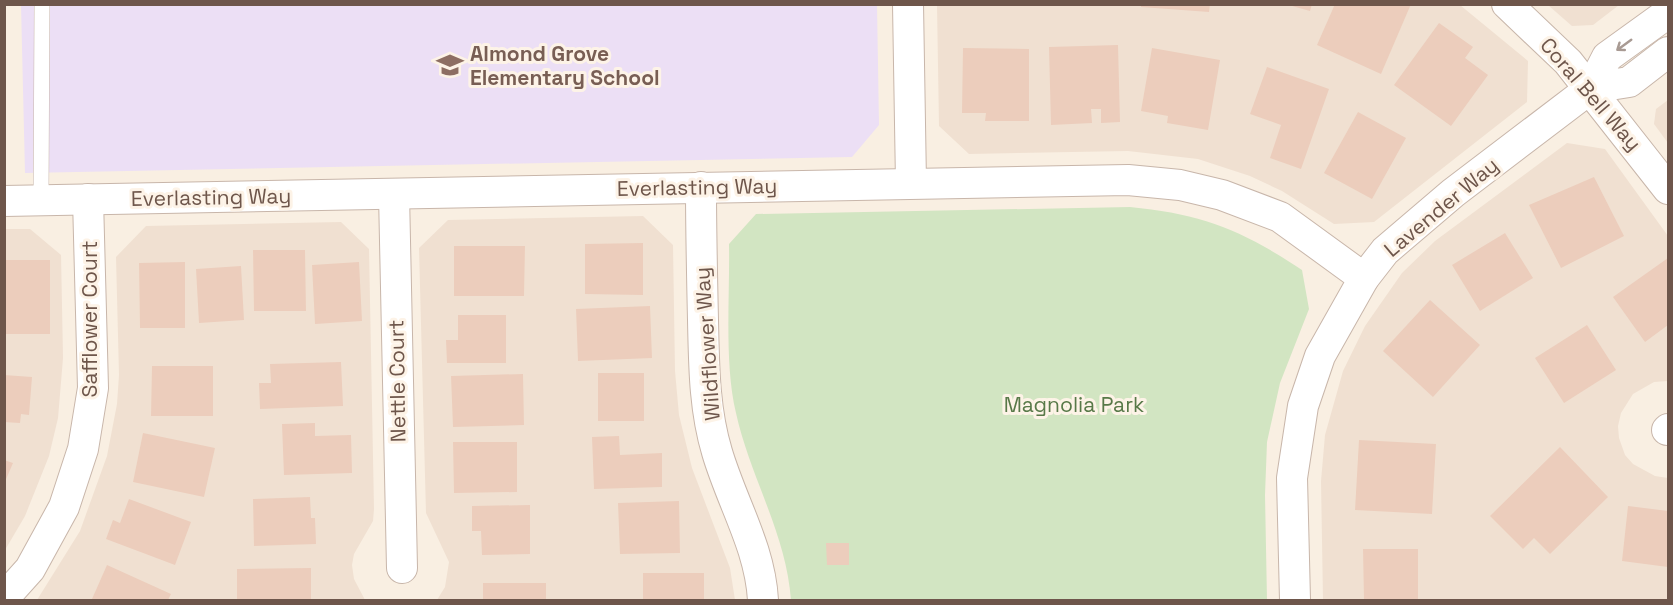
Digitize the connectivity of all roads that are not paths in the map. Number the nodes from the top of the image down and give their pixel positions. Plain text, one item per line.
1 (42, 4) edge
2 (908, 4) edge
3 (1507, 4) edge
4 (1668, 12) edge
5 (1668, 52) edge
6 (1591, 88) junction
7 (911, 183) junction
8 (701, 187) junction
9 (1668, 189) edge
10 (394, 194) junction
11 (88, 199) junction
12 (41, 200) junction
13 (4, 201) edge
14 (1364, 278) junction
15 (402, 568) dead end
16 (4, 598) edge
17 (763, 600) edge
18 (1295, 600) edge

1 - 12 lane
2 - 7 street
3 - 6 street, Coral Bell Way
4 -> 6 street, Lavender Way
5 - 6 street, Lavender Way
6 - 9 street, Coral Bell Way
6 - 14 street, Lavender Way
7 - 8 street, Everlasting Way
7 - 14 street, Everlasting Way
8 - 10 street, Everlasting Way
8 - 17 street, Wildflower Way
10 - 11 street, Everlasting Way
10 - 15 street, Nettle Court
11 - 12 street, Everlasting Way
11 - 16 street, Safflower Court
12 - 13 street, Everlasting Way
14 - 18 street, Lavender Way

